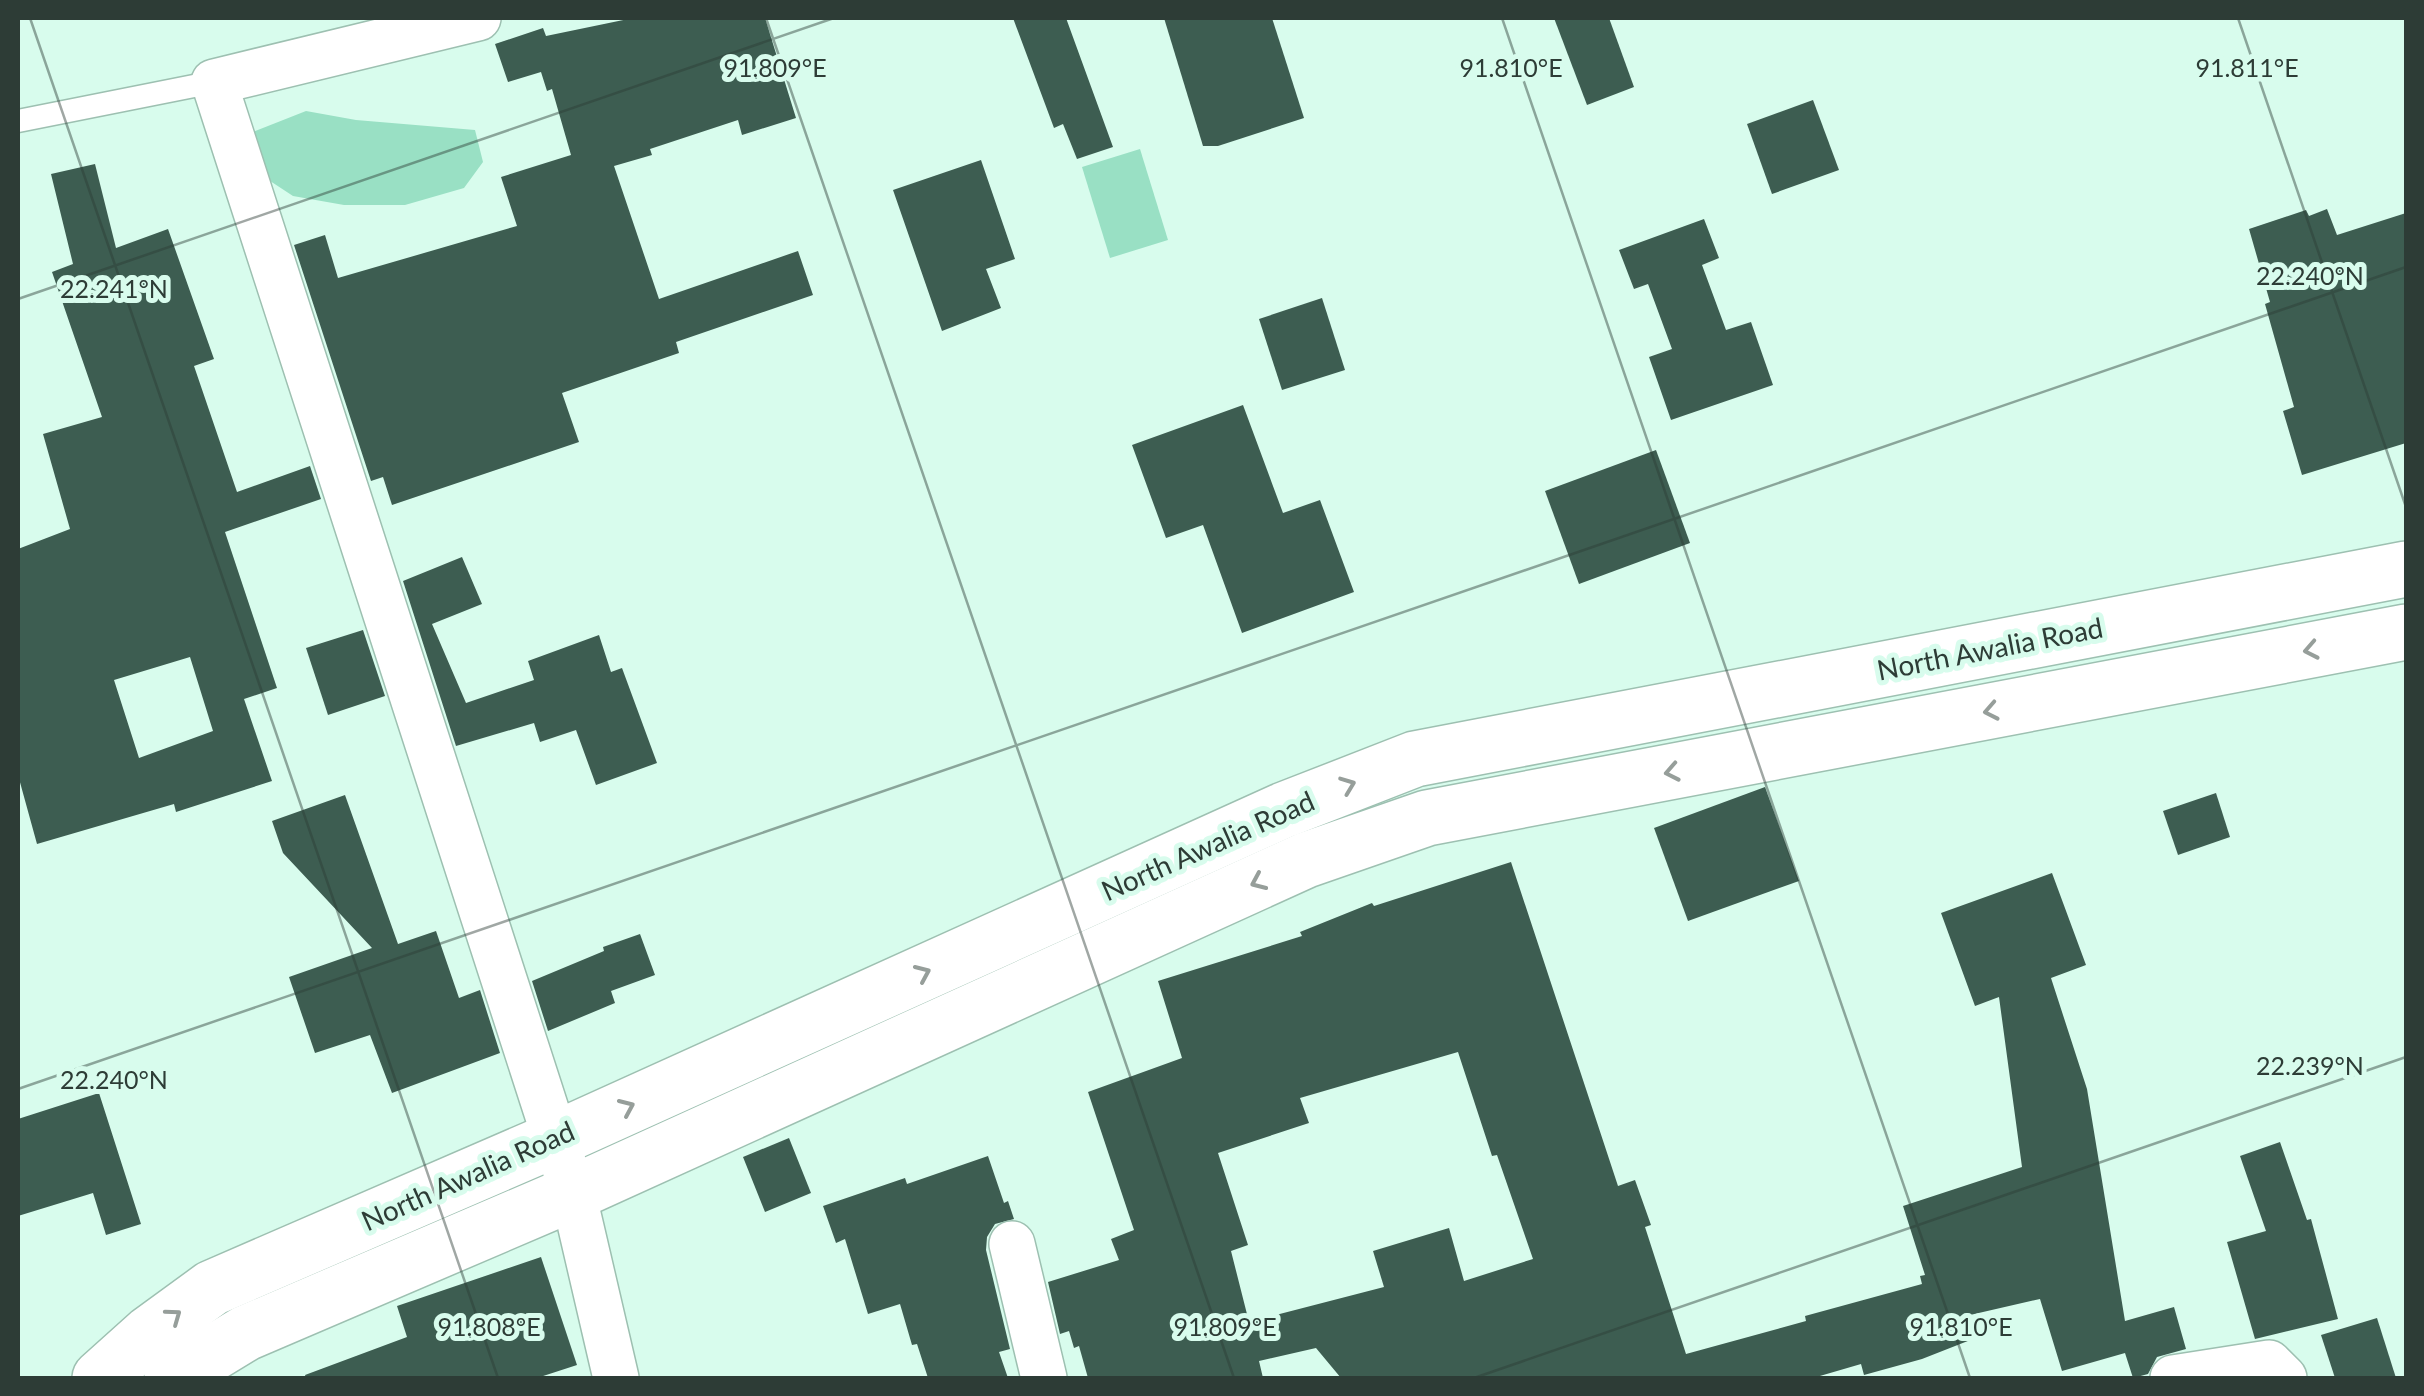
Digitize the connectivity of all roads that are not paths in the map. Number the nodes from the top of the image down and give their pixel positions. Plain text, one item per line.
1 (478, 18) edge
2 (214, 82) junction
3 (18, 121) edge
4 (2406, 569) edge
5 (2406, 632) edge
6 (556, 1139) junction
7 (573, 1193) junction
8 (1012, 1244) dead end
9 (100, 1378) edge
10 (172, 1378) edge
11 (616, 1378) edge
12 (1044, 1378) edge
13 (2173, 1378) edge
14 (2284, 1378) edge

1 - 2 street
2 - 3 lane
2 - 6 street
6 -> 4 main road, North Awalia Road
5 -> 7 main road, North Awalia Road
6 - 7 street
9 -> 6 main road, North Awalia Road
7 - 10 main road, North Awalia Road
7 - 11 street
8 - 12 street
13 - 14 street

